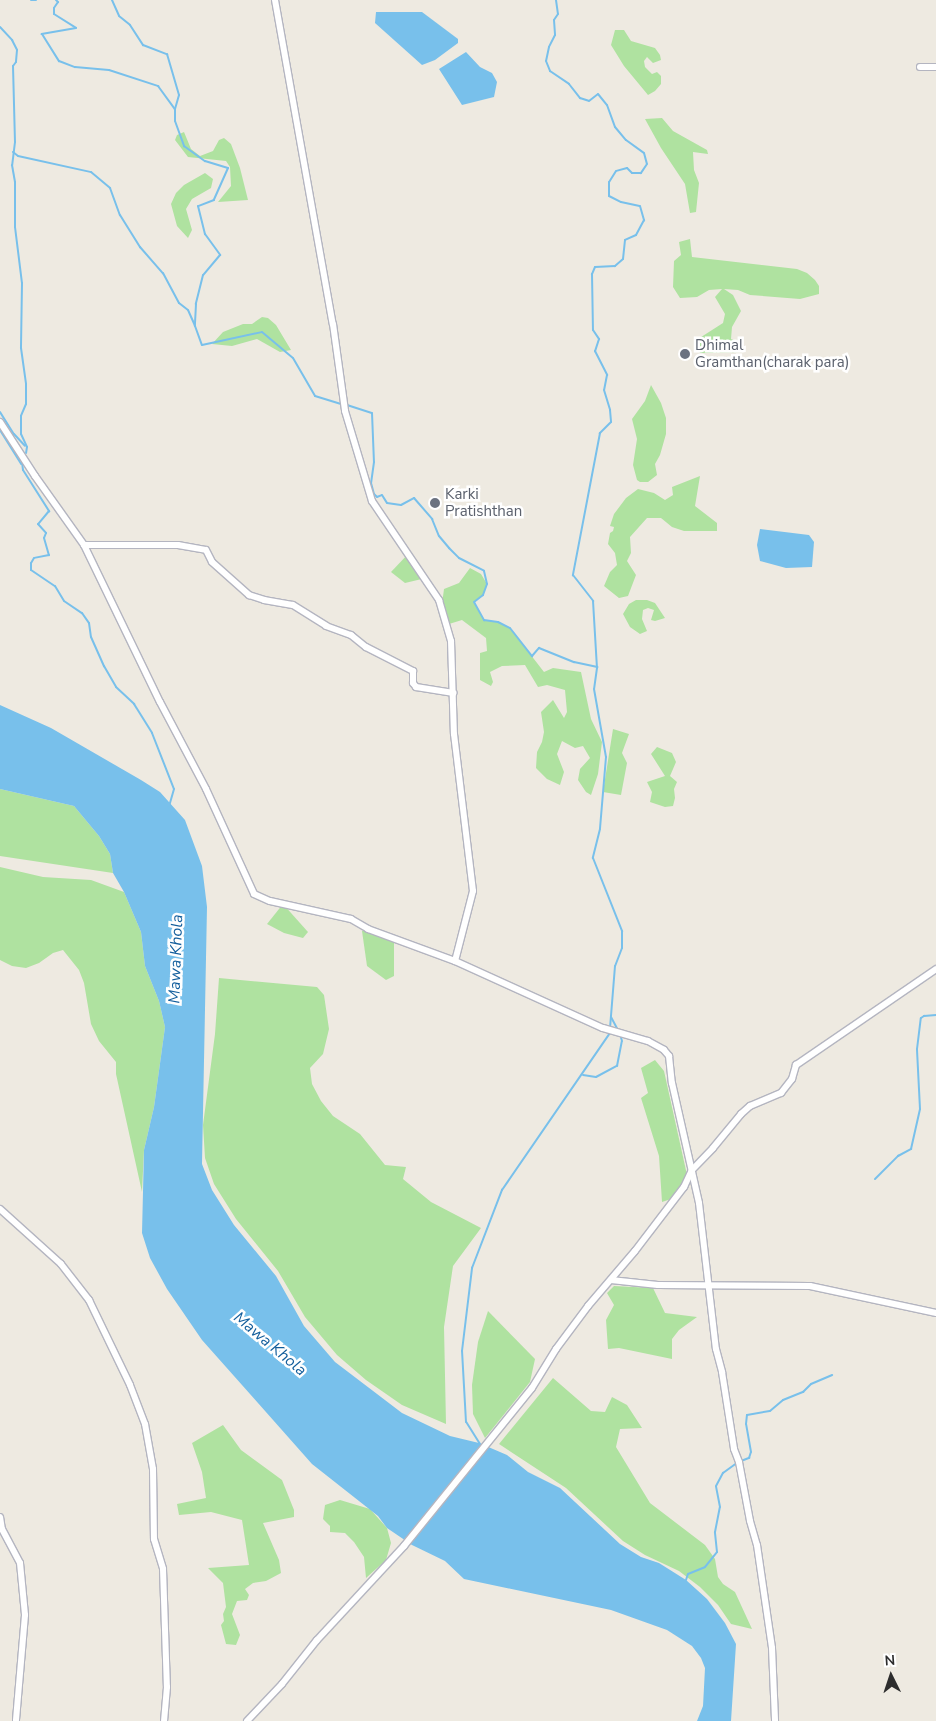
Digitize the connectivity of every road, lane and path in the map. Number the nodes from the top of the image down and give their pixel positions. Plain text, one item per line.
1 (275, 0) edge
2 (920, 67) dead end
3 (936, 67) edge
4 (0, 422) edge
5 (84, 545) junction
6 (454, 693) junction
7 (454, 961) junction
8 (936, 969) edge
9 (692, 1170) junction
10 (0, 1209) edge
11 (611, 1280) junction
12 (708, 1285) junction
13 (936, 1313) edge
14 (0, 1517) edge
15 (16, 1721) edge
16 (164, 1721) edge
17 (247, 1721) edge
18 (775, 1721) edge

1 - 6 street
2 - 3 street
4 - 5 street
5 - 6 street
5 - 7 street
6 - 7 street
7 - 9 street
8 - 9 street
9 - 11 street
9 - 12 street
10 - 16 street
11 - 12 street
11 - 17 street
12 - 13 street
12 - 18 street
14 - 15 street

